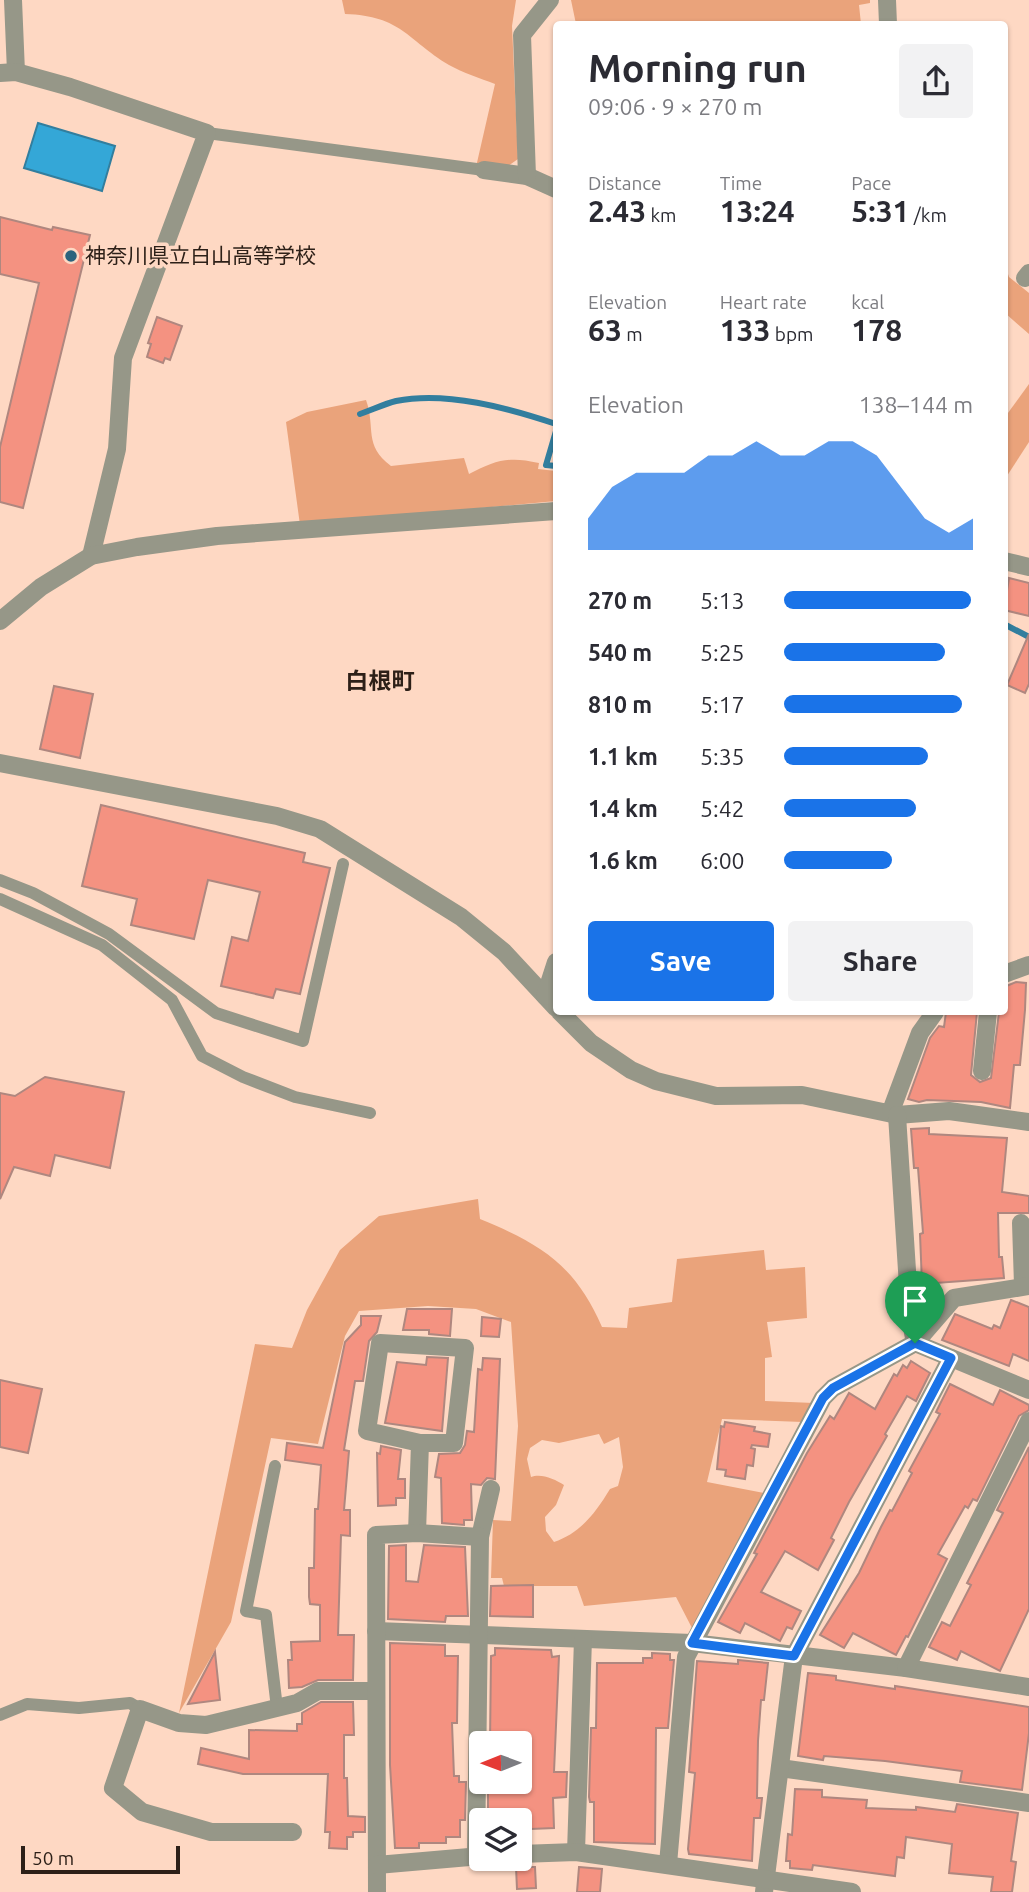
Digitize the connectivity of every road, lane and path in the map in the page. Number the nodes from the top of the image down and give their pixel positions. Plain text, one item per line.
1 (13, 0) edge
2 (550, 0) edge
3 (887, 0) edge
4 (888, 21) edge
5 (8, 73) edge
6 (208, 133) junction
7 (484, 170) joint
8 (527, 176) junction
9 (553, 189) edge
10 (553, 511) edge
11 (91, 556) junction
12 (1008, 562) edge
13 (1029, 567) edge
14 (0, 621) edge
15 (0, 763) edge
16 (343, 864) dead end
17 (0, 880) edge
18 (0, 899) edge
19 (1029, 965) edge
20 (1008, 973) edge
21 (553, 1004) edge
22 (563, 1015) edge
23 (933, 1015) edge
24 (988, 1015) edge
25 (982, 1071) dead end
26 (370, 1113) dead end
27 (894, 1113) junction
28 (1029, 1122) edge
29 (1021, 1223) dead end
30 (1026, 1285) edge
31 (915, 1343) junction
32 (951, 1358) junction
33 (1029, 1390) edge
34 (1029, 1421) edge
35 (420, 1443) junction
36 (275, 1466) dead end
37 (491, 1489) dead end
38 (417, 1533) junction
39 (480, 1537) junction
40 (376, 1631) junction
41 (480, 1636) junction
42 (583, 1639) junction
43 (692, 1643) junction
44 (794, 1656) junction
45 (906, 1668) junction
46 (1027, 1683) edge
47 (376, 1691) junction
48 (277, 1708) junction
49 (140, 1709) junction
50 (0, 1715) edge
51 (780, 1768) junction
52 (1029, 1803) edge
53 (479, 1808) edge
54 (293, 1832) dead end
55 (576, 1852) junction
56 (532, 1854) edge
57 (469, 1857) edge
58 (668, 1864) junction
59 (377, 1865) junction
60 (764, 1885) edge
61 (377, 1892) edge
62 (852, 1892) edge

1 - 5 street
2 - 8 street
3 - 4 street
5 - 6 street
6 - 7 lane
6 - 11 street
7 - 8 street
8 - 9 street
10 - 11 street
11 - 14 street
12 - 13 street
15 - 21 street
16 - 17 lane
18 - 26 lane
19 - 20 street
22 - 27 street
23 - 27 street
24 - 25 street
27 - 28 street
27 - 31 street
29 - 30 street
30 - 31 street
31 - 32 street
31 - 43 street
32 - 33 street
32 - 44 street
34 - 45 street
35 - 35 street
35 - 38 street
36 - 48 lane
37 - 39 street
38 - 39 street
38 - 40 street
39 - 41 street
40 - 41 street
40 - 47 street
41 - 42 street
41 - 53 street
42 - 43 street
42 - 55 street
43 - 44 street
43 - 58 street
44 - 45 street
44 - 51 street
45 - 46 street
47 - 48 street
47 - 59 street
48 - 49 street
49 - 50 lane
49 - 54 street
51 - 52 street
51 - 60 street
55 - 56 street
55 - 58 street
57 - 59 street
58 - 60 street
59 - 61 street
60 - 62 street

